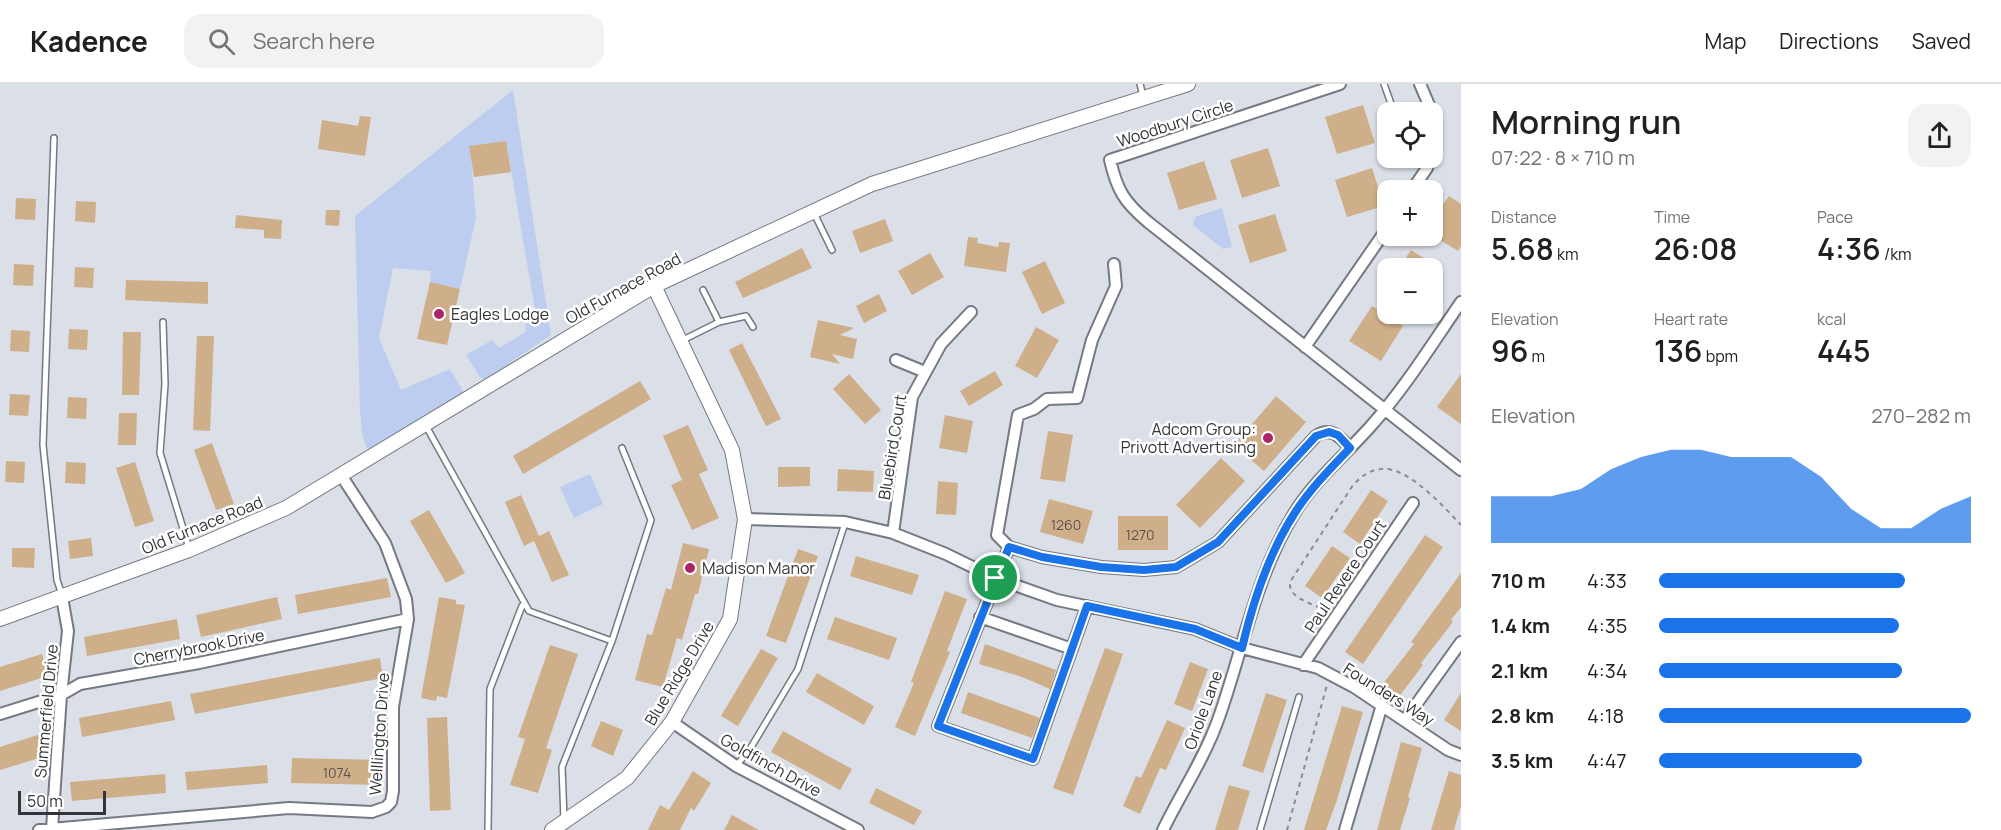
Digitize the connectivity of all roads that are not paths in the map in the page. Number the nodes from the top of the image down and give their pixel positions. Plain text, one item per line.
1 (1188, 84) edge
2 (1340, 84) edge
3 (1384, 84) edge
4 (1420, 84) edge
5 (1142, 91) edge
6 (1390, 102) edge
7 (1427, 102) edge
8 (54, 138) dead end
9 (813, 212) junction
10 (1377, 243) edge
11 (832, 250) dead end
12 (1114, 264) dead end
13 (654, 286) junction
14 (703, 290) dead end
15 (1461, 302) edge
16 (971, 312) dead end
17 (162, 322) dead end
18 (719, 322) junction
19 (753, 327) dead end
20 (681, 341) junction
21 (1305, 347) junction
22 (896, 360) dead end
23 (925, 372) junction
24 (1385, 408) junction
25 (425, 424) junction
26 (622, 448) dead end
27 (1350, 448) junction
28 (1461, 470) edge
29 (341, 475) junction
30 (1413, 503) dead end
31 (746, 519) junction
32 (845, 522) junction
33 (892, 533) junction
34 (1009, 547) junction
35 (189, 550) junction
36 (995, 578) junction
37 (62, 597) junction
38 (524, 604) junction
39 (1087, 606) junction
40 (980, 617) junction
41 (0, 619) edge
42 (408, 619) junction
43 (612, 641) junction
44 (1461, 642) edge
45 (1242, 648) junction
46 (1072, 649) junction
47 (1303, 665) junction
48 (61, 695) junction
49 (1299, 697) dead end
50 (1382, 705) junction
51 (0, 714) edge
52 (1405, 720) junction
53 (672, 722) junction
54 (1461, 755) edge
55 (736, 766) junction
56 (564, 820) junction
57 (52, 829) edge
58 (39, 830) edge
59 (488, 830) edge
60 (552, 830) edge
61 (858, 830) edge
62 (1163, 830) edge
63 (1260, 830) edge
64 (1346, 830) edge

1 - 5 street, Old Furnace Road
2 - 21 street, Woodbury Circle
3 - 6 lane
4 - 7 street
5 - 9 street, Old Furnace Road
8 - 37 lane
9 - 11 lane
9 - 13 street, Old Furnace Road
10 - 21 street
12 - 34 street
13 - 20 street, Blue Ridge Drive
13 - 25 street, Old Furnace Road
14 - 18 lane
15 - 24 street, Oriole Lane
16 - 23 street, Bluebird Court
17 - 35 lane
18 - 19 lane
18 - 20 lane
20 - 31 street, Blue Ridge Drive
21 - 24 street, Woodbury Circle
22 - 23 street
23 - 33 street, Bluebird Court
24 - 27 street, Oriole Lane
24 - 28 street, Woodbury Circle
25 - 29 street, Old Furnace Road
25 - 38 lane
26 - 43 lane
27 - 34 street
27 - 45 street, Oriole Lane
29 - 35 street, Old Furnace Road
29 - 42 street, Welllington Drive
30 - 47 street, Paul Revere Court
31 - 32 street, Founders Way
31 - 53 street, Blue Ridge Drive
32 - 33 street, Founders Way
32 - 55 lane
33 - 36 street, Founders Way
34 - 36 street
35 - 37 street, Old Furnace Road
36 - 39 street, Founders Way
36 - 40 street
37 - 41 street, Old Furnace Road
37 - 48 street, Summerfield Drive
38 - 43 lane
38 - 59 lane
39 - 45 street, Founders Way
39 - 46 street
40 - 46 street
40 - 46 street
42 - 48 street, Cherrybrook Drive
42 - 57 street, Welllington Drive
43 - 56 lane
44 - 52 street
45 - 47 street, Founders Way
45 - 62 street, Oriole Lane
47 - 50 street, Founders Way
48 - 51 street, Cherrybrook Drive
48 - 57 street, Summerfield Drive
49 - 63 lane
50 - 52 street, Founders Way
50 - 64 street
52 - 54 street, Founders Way
53 - 55 street, Goldfinch Drive
53 - 56 street, Blue Ridge Drive
55 - 61 street, Goldfinch Drive
56 - 60 street, Blue Ridge Drive
57 - 58 street, Welllington Drive

